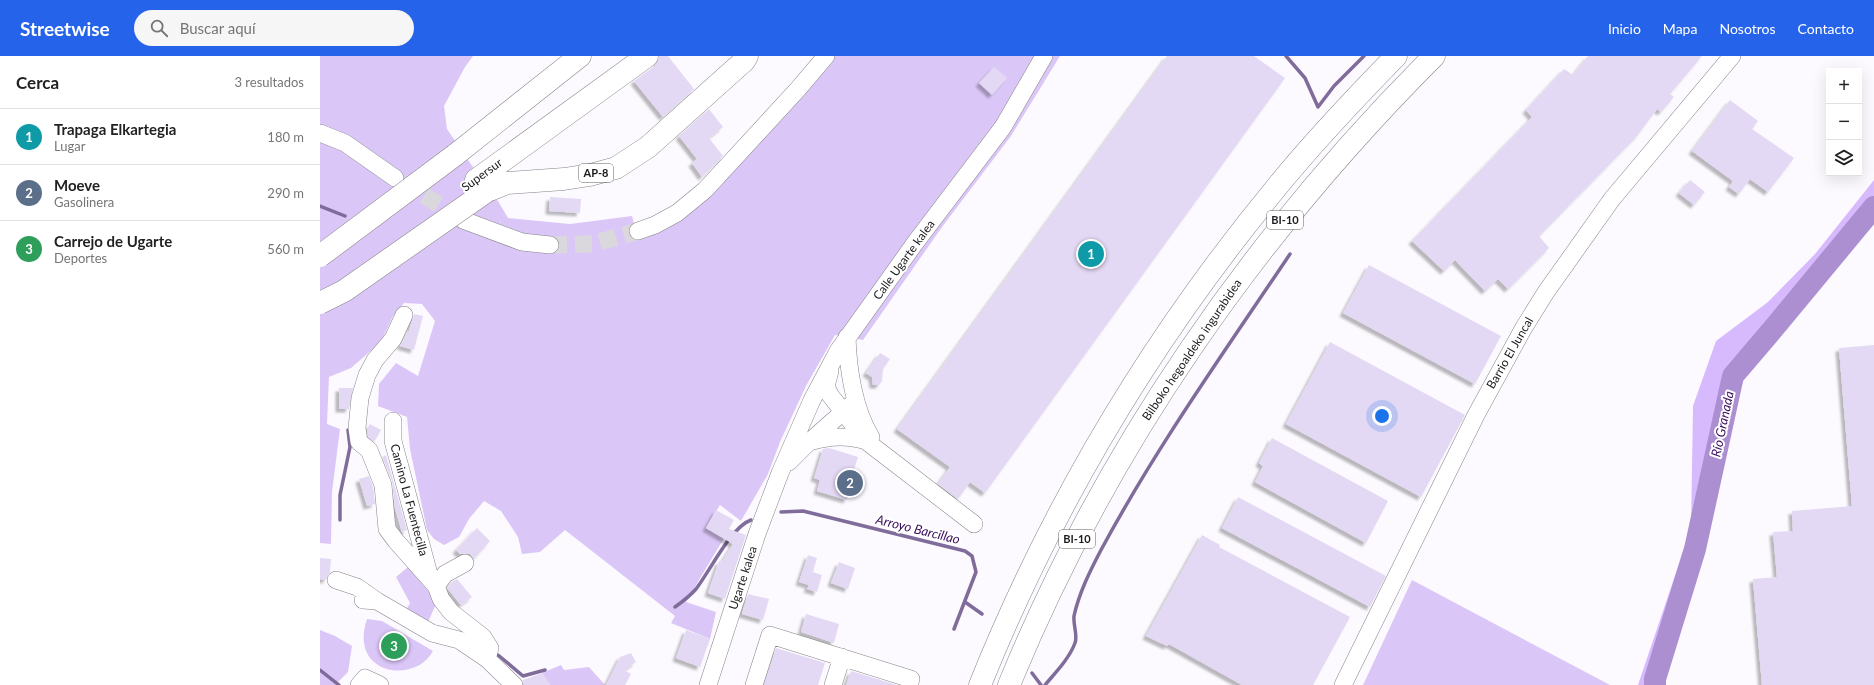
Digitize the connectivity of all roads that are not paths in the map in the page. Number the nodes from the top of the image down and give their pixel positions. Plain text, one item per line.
1 (580, 56) edge
2 (647, 56) edge
3 (747, 56) edge
4 (826, 56) edge
5 (1044, 56) edge
6 (1396, 56) edge
7 (1434, 56) edge
8 (1732, 56) edge
9 (320, 133) edge
10 (395, 178) tunnel mouth
11 (481, 185) junction
12 (463, 220) tunnel mouth
13 (638, 231) tunnel mouth
14 (550, 245) tunnel mouth
15 (320, 256) edge
16 (320, 296) edge
17 (320, 303) edge
18 (404, 316) dead end
19 (843, 344) junction
20 (826, 386) junction
21 (855, 394) junction
22 (844, 412) junction
23 (803, 420) junction
24 (393, 421) dead end
25 (866, 441) junction
26 (808, 443) junction
27 (882, 454) junction
28 (780, 472) junction
29 (974, 524) dead end
30 (465, 563) dead end
31 (336, 580) dead end
32 (434, 582) junction
33 (842, 657) junction
34 (487, 659) junction
35 (359, 685) edge
36 (380, 685) edge
37 (514, 685) edge
38 (708, 685) edge
39 (754, 685) edge
40 (833, 685) edge
41 (909, 685) edge
42 (980, 685) edge
43 (1009, 685) edge
44 (1343, 685) edge

1 - 15 highway, bridge
2 - 11 highway, Supersur / AP-8
3 - 11 highway, AP-8
4 - 13 street
5 - 19 street, Calle Ugarte kalea
6 - 42 highway, BI-10
7 - 43 highway, Bilboko hegoaldeko ingurabidea / BI-10
8 - 44 street, Barrio El Juncal
9 - 10 street
11 - 16 highway, Supersur / AP-8
11 - 17 highway, AP-8, bridge
12 - 14 street
18 - 32 street
19 - 20 street
19 - 21 street
19 - 23 street, Calle Ugarte kalea
20 - 21 street
20 - 22 street
20 - 23 street
21 - 22 street
21 - 27 street
22 - 25 street
22 - 26 street
23 - 28 street, Calle Ugarte kalea
24 - 32 street, Camino La Fuentecilla
25 - 26 street
25 - 27 street
26 - 28 street
27 - 29 street
28 - 38 street, Ugarte kalea
30 - 32 street
31 - 34 street
32 - 34 street
33 - 39 street
33 - 40 street
33 - 41 street
34 - 37 street
35 - 36 street

